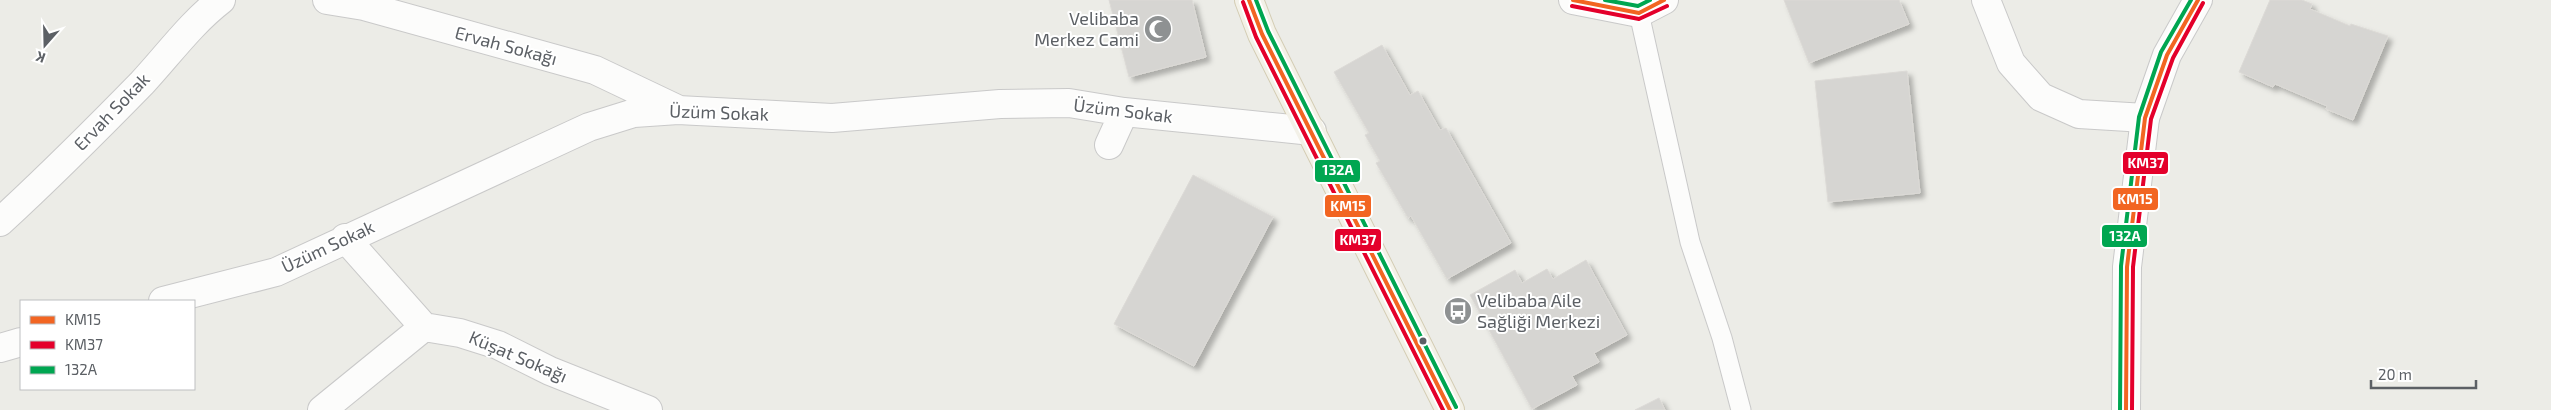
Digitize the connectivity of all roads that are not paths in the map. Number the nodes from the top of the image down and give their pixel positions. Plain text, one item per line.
1 (221, 0) edge
2 (327, 0) edge
3 (1249, 0) edge
4 (1573, 0) edge
5 (1664, 0) edge
6 (1986, 0) edge
7 (2198, 0) edge
8 (1639, 13) junction
9 (678, 110) junction
10 (1124, 112) junction
11 (2145, 118) junction
12 (1312, 131) junction
13 (1109, 145) dead end
14 (0, 222) edge
15 (345, 238) junction
16 (167, 300) edge
17 (424, 327) junction
18 (20, 342) edge
19 (0, 348) edge
20 (322, 410) edge
21 (648, 410) edge
22 (1450, 410) edge
23 (1741, 410) edge
24 (2126, 410) edge

1 - 14 street, Ervah Sokak
2 - 9 street, Ervah Sokağı
3 - 12 main road
4 - 8 street
5 - 8 street
6 - 11 street
7 - 11 street
8 - 23 lane
9 - 10 street, Üzüm Sokak
9 - 15 street, Üzüm Sokak
10 - 12 street, Üzüm Sokak
10 - 13 street
11 - 24 street
12 - 22 main road
15 - 16 street, Üzüm Sokak
15 - 17 street
17 - 20 street
17 - 21 street, Küşat Sokağı
18 - 19 street

